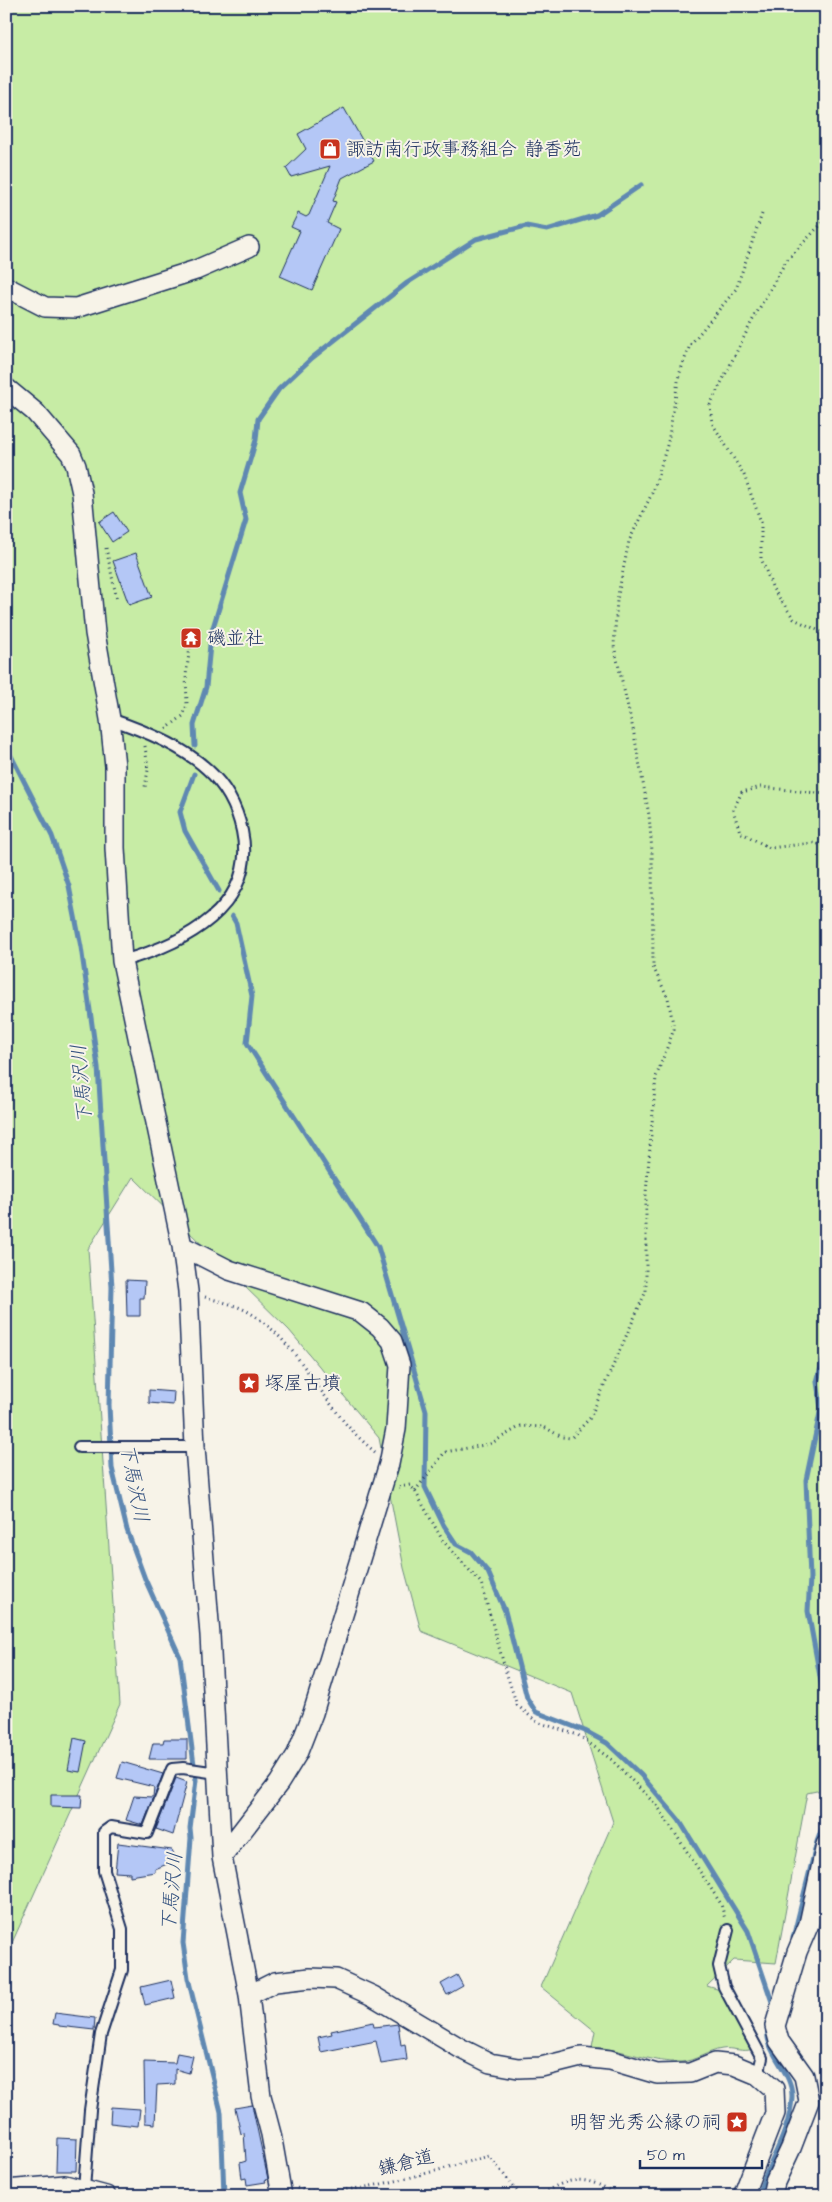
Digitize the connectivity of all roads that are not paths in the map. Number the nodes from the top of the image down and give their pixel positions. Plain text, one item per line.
1 (249, 246) dead end
2 (6, 287) edge
3 (6, 388) edge
4 (110, 720) junction
5 (122, 960) junction
6 (182, 1246) junction
7 (80, 1447) dead end
8 (195, 1447) junction
9 (211, 1772) junction
10 (826, 1845) edge
11 (222, 1857) junction
12 (728, 1930) road end
13 (249, 1995) junction
14 (758, 2075) junction
15 (789, 2083) junction
16 (84, 2189) junction
17 (281, 2189) edge
18 (6, 2190) edge
19 (106, 2196) edge
20 (743, 2196) edge
21 (772, 2196) edge

1 - 2 street
3 - 4 street
4 - 5 street
4 - 5 lane
5 - 6 street
6 - 8 street
6 - 11 street
7 - 8 lane
8 - 9 street
9 - 11 street
9 - 16 lane
10 - 15 street
11 - 13 street
12 - 14 lane
13 - 14 street
13 - 17 street
14 - 15 street
15 - 20 street
15 - 21 street
16 - 18 street
16 - 19 street

